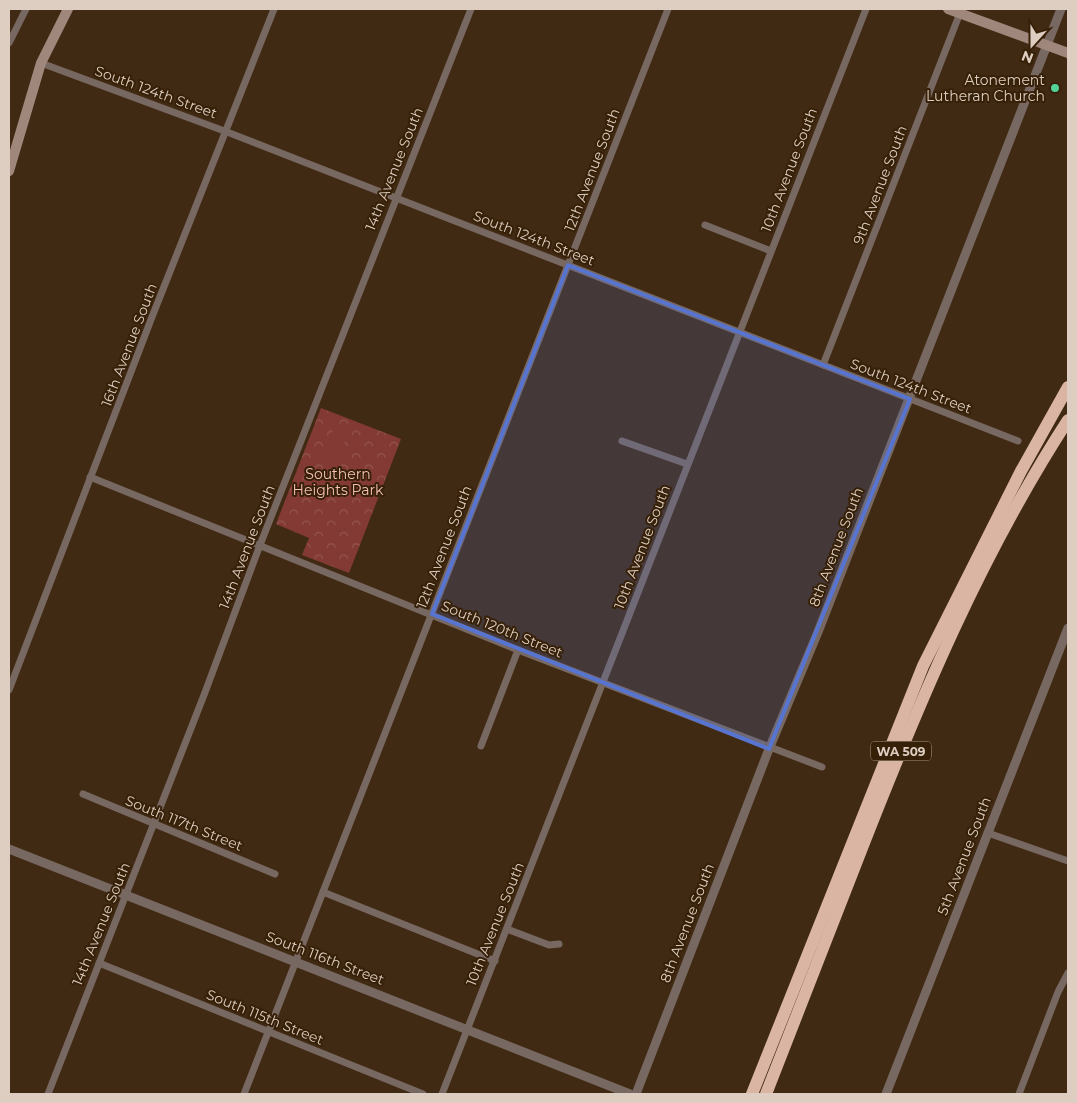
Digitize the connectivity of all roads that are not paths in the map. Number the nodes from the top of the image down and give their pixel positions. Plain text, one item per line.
1 (26, 9) edge
2 (68, 9) edge
3 (274, 9) edge
4 (471, 9) edge
5 (668, 9) edge
6 (866, 9) edge
7 (948, 9) edge
8 (1062, 9) edge
9 (960, 13) junction
10 (9, 43) edge
11 (1047, 45) junction
12 (1068, 53) edge
13 (40, 63) junction
14 (226, 132) junction
15 (9, 171) edge
16 (396, 198) junction
17 (705, 225) dead end
18 (770, 251) junction
19 (568, 265) junction
20 (739, 331) junction
21 (823, 365) junction
22 (1068, 387) edge
23 (910, 398) junction
24 (1068, 398) edge
25 (1068, 421) edge
26 (622, 440) dead end
27 (1018, 441) dead end
28 (1039, 441) junction
29 (687, 464) junction
30 (90, 477) junction
31 (260, 545) junction
32 (432, 614) junction
33 (1068, 628) edge
34 (518, 650) junction
35 (603, 683) junction
36 (9, 690) edge
37 (480, 746) dead end
38 (769, 749) junction
39 (822, 768) dead end
40 (84, 794) dead end
41 (154, 825) junction
42 (988, 833) junction
43 (9, 849) edge
44 (1068, 861) edge
45 (275, 874) dead end
46 (323, 892) junction
47 (126, 895) junction
48 (508, 928) junction
49 (559, 944) dead end
50 (495, 960) junction
51 (296, 962) junction
52 (99, 963) junction
53 (1068, 973) edge
54 (467, 1029) junction
55 (268, 1032) junction
56 (48, 1094) edge
57 (244, 1094) edge
58 (423, 1094) edge
59 (442, 1094) edge
60 (630, 1094) edge
61 (636, 1094) edge
62 (752, 1094) edge
63 (766, 1094) edge
64 (886, 1094) edge
65 (1019, 1094) edge

1 - 10 street
2 - 13 main road
3 - 14 street, 16th Avenue South
4 - 16 street, 14th Avenue South
5 - 19 street, 12th Avenue South
6 - 18 street, 10th Avenue South
7 - 9 main road
8 - 11 street, 8th Avenue South
9 - 11 main road
9 - 21 street, 9th Avenue South
11 - 12 main road
11 - 23 street, 8th Avenue South
13 - 14 street, South 124th Street
13 - 15 main road
14 - 16 street, South 124th Street
14 - 30 street, 16th Avenue South
16 - 19 street, South 124th Street
16 - 31 street, 14th Avenue South
17 - 18 street
18 - 20 street, 10th Avenue South
19 - 20 street, South 124th Street
19 - 32 street, 12th Avenue South
20 - 21 street, South 124th Street
20 - 29 street, 10th Avenue South
21 - 23 street, South 124th Street
22 - 28 highway
23 - 27 street, South 124th Street
23 - 38 street, 8th Avenue South
24 - 28 highway, WA 509
25 - 63 highway, WA 509
26 - 29 street
28 - 62 highway, WA 509
29 - 35 street, 10th Avenue South
30 - 31 street, South 120th Street
30 - 36 street, 16th Avenue South
31 - 32 street, South 120th Street
31 - 41 street, 14th Avenue South
32 - 34 street, South 120th Street
32 - 46 street, 12th Avenue South
33 - 42 street, 5th Avenue South
34 - 35 street, South 120th Street
34 - 37 street
35 - 38 street, South 120th Street
35 - 48 street, 10th Avenue South
38 - 39 street, South 120th Street
38 - 61 street, 8th Avenue South
40 - 41 street, South 117th Street
41 - 45 street, South 117th Street
41 - 47 street, 14th Avenue South
42 - 44 street
42 - 64 street, 5th Avenue South
43 - 47 street, South 116th Street
46 - 50 street
46 - 51 street, 12th Avenue South
47 - 51 street, South 116th Street
47 - 52 street, 14th Avenue South
48 - 49 street
48 - 50 street, 10th Avenue South
50 - 54 street, 10th Avenue South
51 - 54 street, South 116th Street
51 - 55 street, 12th Avenue South
52 - 55 street, South 115th Street
52 - 56 street, 14th Avenue South
53 - 65 street
54 - 59 street, 10th Avenue South
54 - 60 street, South 116th Street
55 - 57 street, 12th Avenue South
55 - 58 street, South 115th Street

